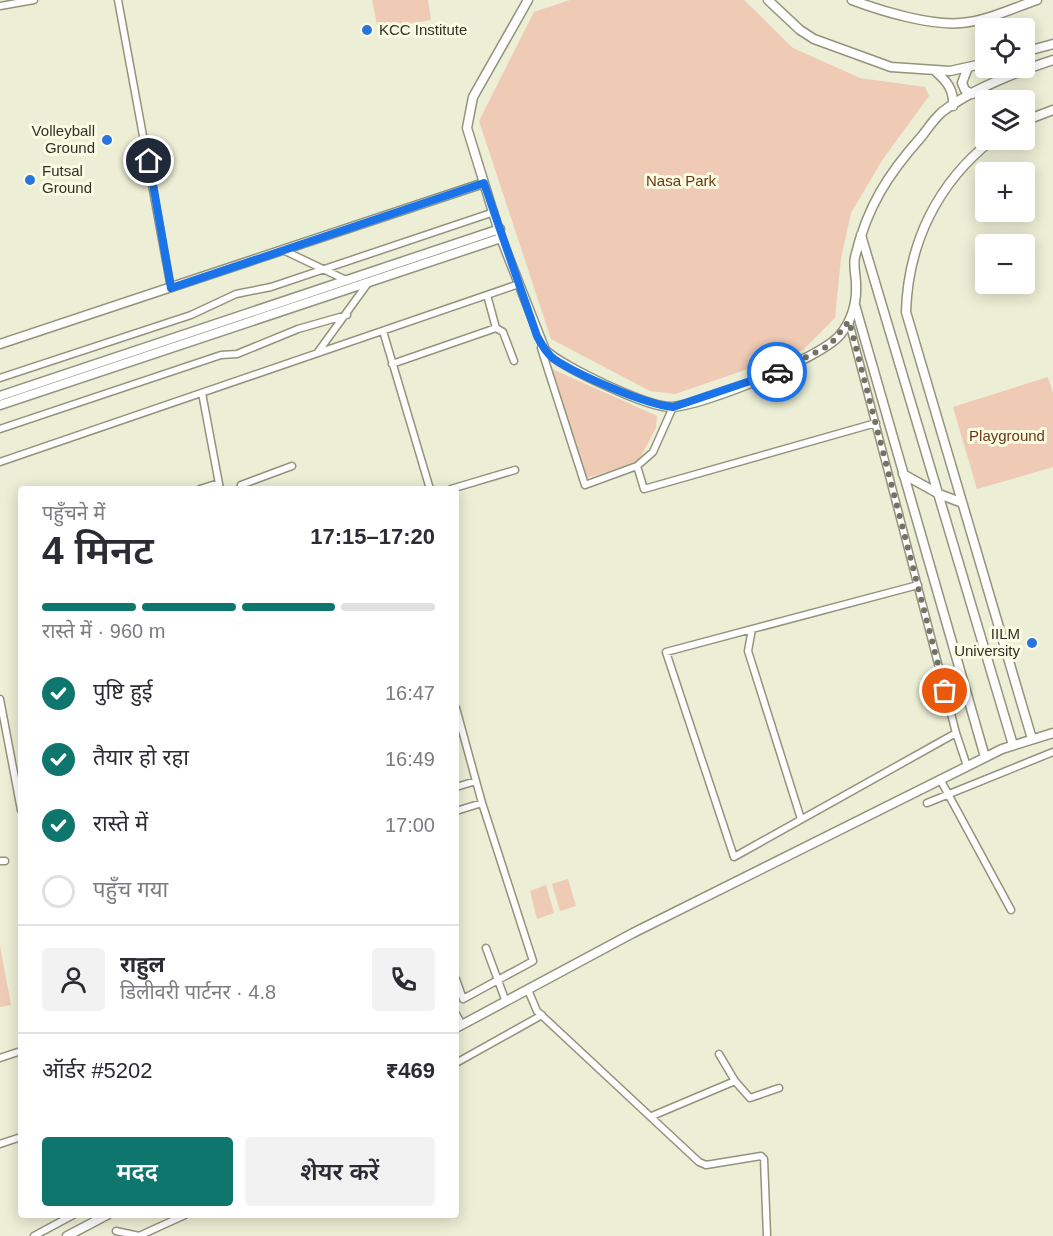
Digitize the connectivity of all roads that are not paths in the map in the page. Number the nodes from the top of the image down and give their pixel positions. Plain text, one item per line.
1 (34, 0) edge
2 (118, 0) edge
3 (528, 0) edge
4 (768, 0) edge
5 (852, 0) edge
6 (1037, 0) edge
7 (0, 6) edge
8 (1053, 44) edge
9 (1035, 49) edge
10 (1053, 60) edge
11 (975, 65) edge
12 (1035, 65) edge
13 (968, 67) junction
14 (935, 70) junction
15 (1004, 78) edge
16 (972, 94) junction
17 (952, 106) junction
18 (1053, 111) edge
19 (1035, 117) edge
20 (981, 150) edge
21 (484, 183) junction
22 (494, 212) junction
23 (500, 233) junction
24 (861, 235) junction
25 (285, 251) junction
26 (323, 269) junction
27 (348, 281) junction
28 (368, 282) junction
29 (519, 284) junction
30 (171, 288) junction
31 (487, 295) junction
32 (855, 304) junction
33 (347, 315) junction
34 (849, 321) junction
35 (496, 328) junction
36 (383, 331) junction
37 (537, 336) junction
38 (0, 344) edge
39 (317, 353) junction
40 (514, 361) dead end
41 (392, 364) junction
42 (0, 378) edge
43 (202, 393) junction
44 (0, 396) edge
45 (0, 405) edge
46 (673, 407) junction
47 (876, 423) junction
48 (0, 429) edge
49 (0, 462) edge
50 (292, 466) dead end
51 (636, 466) junction
52 (516, 470) dead end
53 (903, 474) junction
54 (220, 486) edge
55 (241, 486) edge
56 (429, 486) edge
57 (459, 487) edge
58 (939, 494) junction
59 (960, 502) junction
60 (918, 585) junction
61 (752, 629) junction
62 (0, 699) edge
63 (459, 719) edge
64 (956, 733) junction
65 (1053, 733) edge
66 (1032, 739) junction
67 (1012, 745) junction
68 (1053, 753) edge
69 (985, 757) junction
70 (967, 766) junction
71 (940, 779) junction
72 (476, 781) junction
73 (459, 786) edge
74 (18, 794) edge
75 (949, 797) junction
76 (482, 803) junction
77 (927, 803) dead end
78 (459, 810) edge
79 (801, 819) junction
80 (1011, 910) dead end
81 (486, 948) dead end
82 (498, 982) junction
83 (459, 987) edge
84 (528, 990) junction
85 (506, 1002) junction
86 (542, 1015) junction
87 (459, 1027) edge
88 (18, 1052) edge
89 (719, 1054) dead end
90 (0, 1058) edge
91 (459, 1061) edge
92 (735, 1081) junction
93 (779, 1088) dead end
94 (652, 1116) junction
95 (18, 1138) edge
96 (0, 1144) edge
97 (67, 1218) edge
98 (100, 1218) edge
99 (178, 1218) edge
100 (116, 1231) dead end
101 (34, 1236) edge
102 (67, 1236) edge
103 (767, 1236) edge

1 - 7 street
2 - 30 street
3 - 21 street
4 - 14 street
5 - 6 street
8 - 9 street
10 - 12 street
11 - 13 street
13 - 14 street
13 - 16 street
14 - 17 street
15 - 16 street
16 - 17 street
17 - 24 street
18 - 19 street
20 - 59 street
21 - 22 street
21 - 25 street
22 - 23 street
22 - 26 street
23 - 27 street
23 - 28 street
23 - 29 street
24 - 32 street
24 - 58 street
25 - 26 street
25 - 30 street
26 - 27 street
26 - 42 street
27 - 44 street
28 - 33 street
28 - 45 street
29 - 31 street
29 - 37 street
30 - 38 street
31 - 35 street
31 - 36 street
32 - 34 street
32 - 53 street
33 - 39 street
33 - 48 street
34 - 46 street
34 - 47 street
35 - 40 street
35 - 41 street
36 - 39 street
36 - 41 street
37 - 46 street
37 - 51 street
39 - 43 street
41 - 56 street
43 - 49 street
43 - 54 street
46 - 51 street
47 - 51 street
47 - 60 street
50 - 55 street
52 - 57 street
53 - 58 street
53 - 69 street
58 - 59 street
58 - 67 street
59 - 66 street
60 - 61 street
60 - 64 street
61 - 79 street
61 - 79 street
62 - 74 street
63 - 72 street
64 - 70 street
64 - 79 street
65 - 66 street
66 - 67 street
67 - 69 street
68 - 75 street
69 - 70 street
70 - 71 street
71 - 75 street
71 - 84 street
72 - 73 street
72 - 76 street
75 - 77 street
75 - 80 street
76 - 78 street
76 - 82 street
81 - 82 street
82 - 83 street
82 - 85 street
84 - 85 street
84 - 86 street
85 - 87 street
86 - 91 street
86 - 94 street
88 - 90 street
89 - 92 street
92 - 93 street
92 - 94 street
94 - 103 street
95 - 96 street
97 - 101 street
98 - 102 street
99 - 100 street

